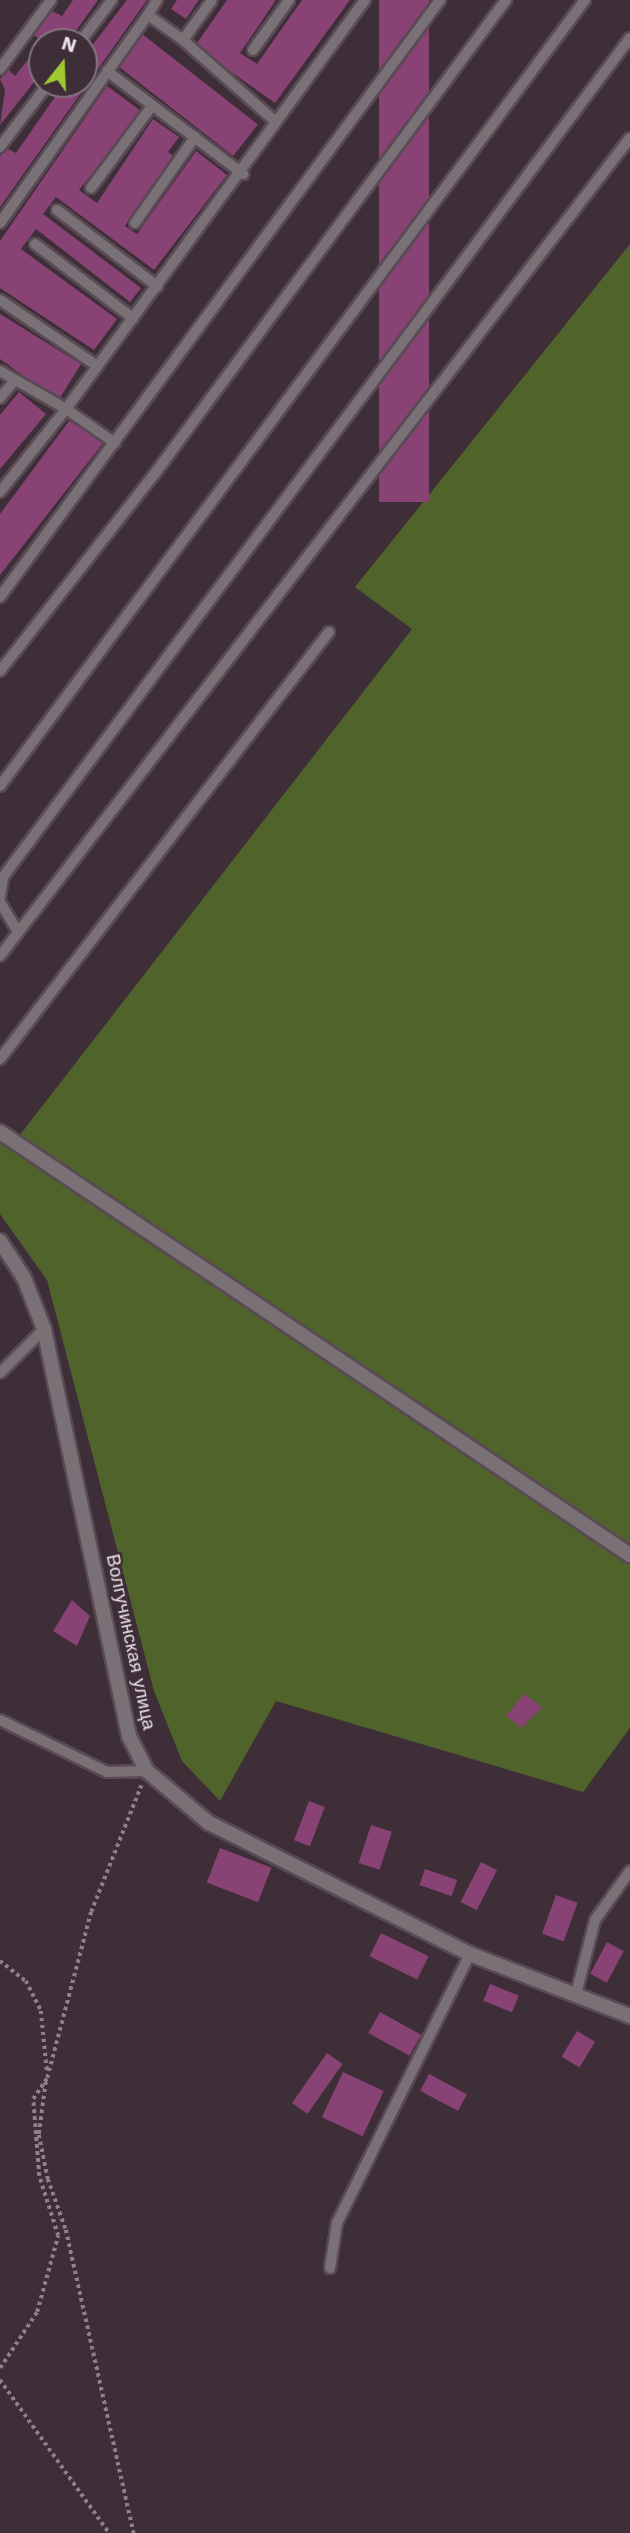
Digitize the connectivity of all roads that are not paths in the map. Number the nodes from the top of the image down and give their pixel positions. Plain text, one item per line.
1 (51, 0) edge
2 (111, 0) edge
3 (157, 0) edge
4 (212, 0) edge
5 (289, 0) edge
6 (365, 0) edge
7 (440, 0) edge
8 (506, 0) edge
9 (584, 0) edge
10 (148, 15) junction
11 (90, 28) edge
12 (630, 38) edge
13 (183, 40) junction
14 (253, 50) dead end
15 (0, 69) edge
16 (107, 71) junction
17 (37, 98) edge
18 (152, 106) junction
19 (276, 122) junction
20 (195, 137) junction
21 (630, 138) edge
22 (0, 147) edge
23 (243, 174) junction
24 (91, 188) dead end
25 (57, 210) dead end
26 (0, 223) edge
27 (135, 223) dead end
28 (35, 244) dead end
29 (157, 286) junction
30 (0, 299) edge
31 (132, 318) junction
32 (96, 365) junction
33 (0, 371) edge
34 (15, 380) junction
35 (0, 398) edge
36 (66, 409) junction
37 (115, 443) junction
38 (0, 492) edge
39 (0, 597) edge
40 (329, 632) dead end
41 (0, 671) edge
42 (0, 786) edge
43 (0, 899) edge
44 (18, 932) junction
45 (0, 956) edge
46 (0, 1059) edge
47 (0, 1132) edge
48 (0, 1241) edge
49 (44, 1329) junction
50 (0, 1373) edge
51 (630, 1555) edge
52 (0, 1720) edge
53 (147, 1771) junction
54 (630, 1871) edge
55 (470, 1954) junction
56 (577, 1990) junction
57 (630, 2016) edge
58 (330, 2268) dead end

1 - 15 lane
2 - 11 lane
3 - 10 lane
4 - 13 lane
5 - 14 lane
6 - 19 lane
7 - 37 lane
8 - 41 lane
9 - 42 lane
10 - 13 lane
10 - 16 lane
12 - 43 lane
13 - 19 lane
16 - 18 lane
16 - 26 lane
17 - 22 lane
18 - 20 lane
18 - 24 lane
19 - 23 lane
20 - 23 lane
20 - 27 lane
21 - 44 lane
23 - 29 lane
25 - 29 lane
28 - 31 lane
29 - 31 lane
30 - 32 lane
31 - 32 lane
32 - 36 lane
33 - 34 lane
34 - 35 lane
34 - 36 lane
36 - 37 lane
36 - 38 lane
37 - 39 lane
40 - 46 lane
43 - 44 lane
44 - 45 lane
47 - 51 street
48 - 49 street, Волгучинская улица
49 - 50 lane
49 - 53 street, Волгучинская улица
52 - 53 lane
53 - 55 street, Волгучинская улица
54 - 56 lane
55 - 56 street, Волгучинская улица
55 - 58 lane
56 - 57 street, Волгучинская улица

